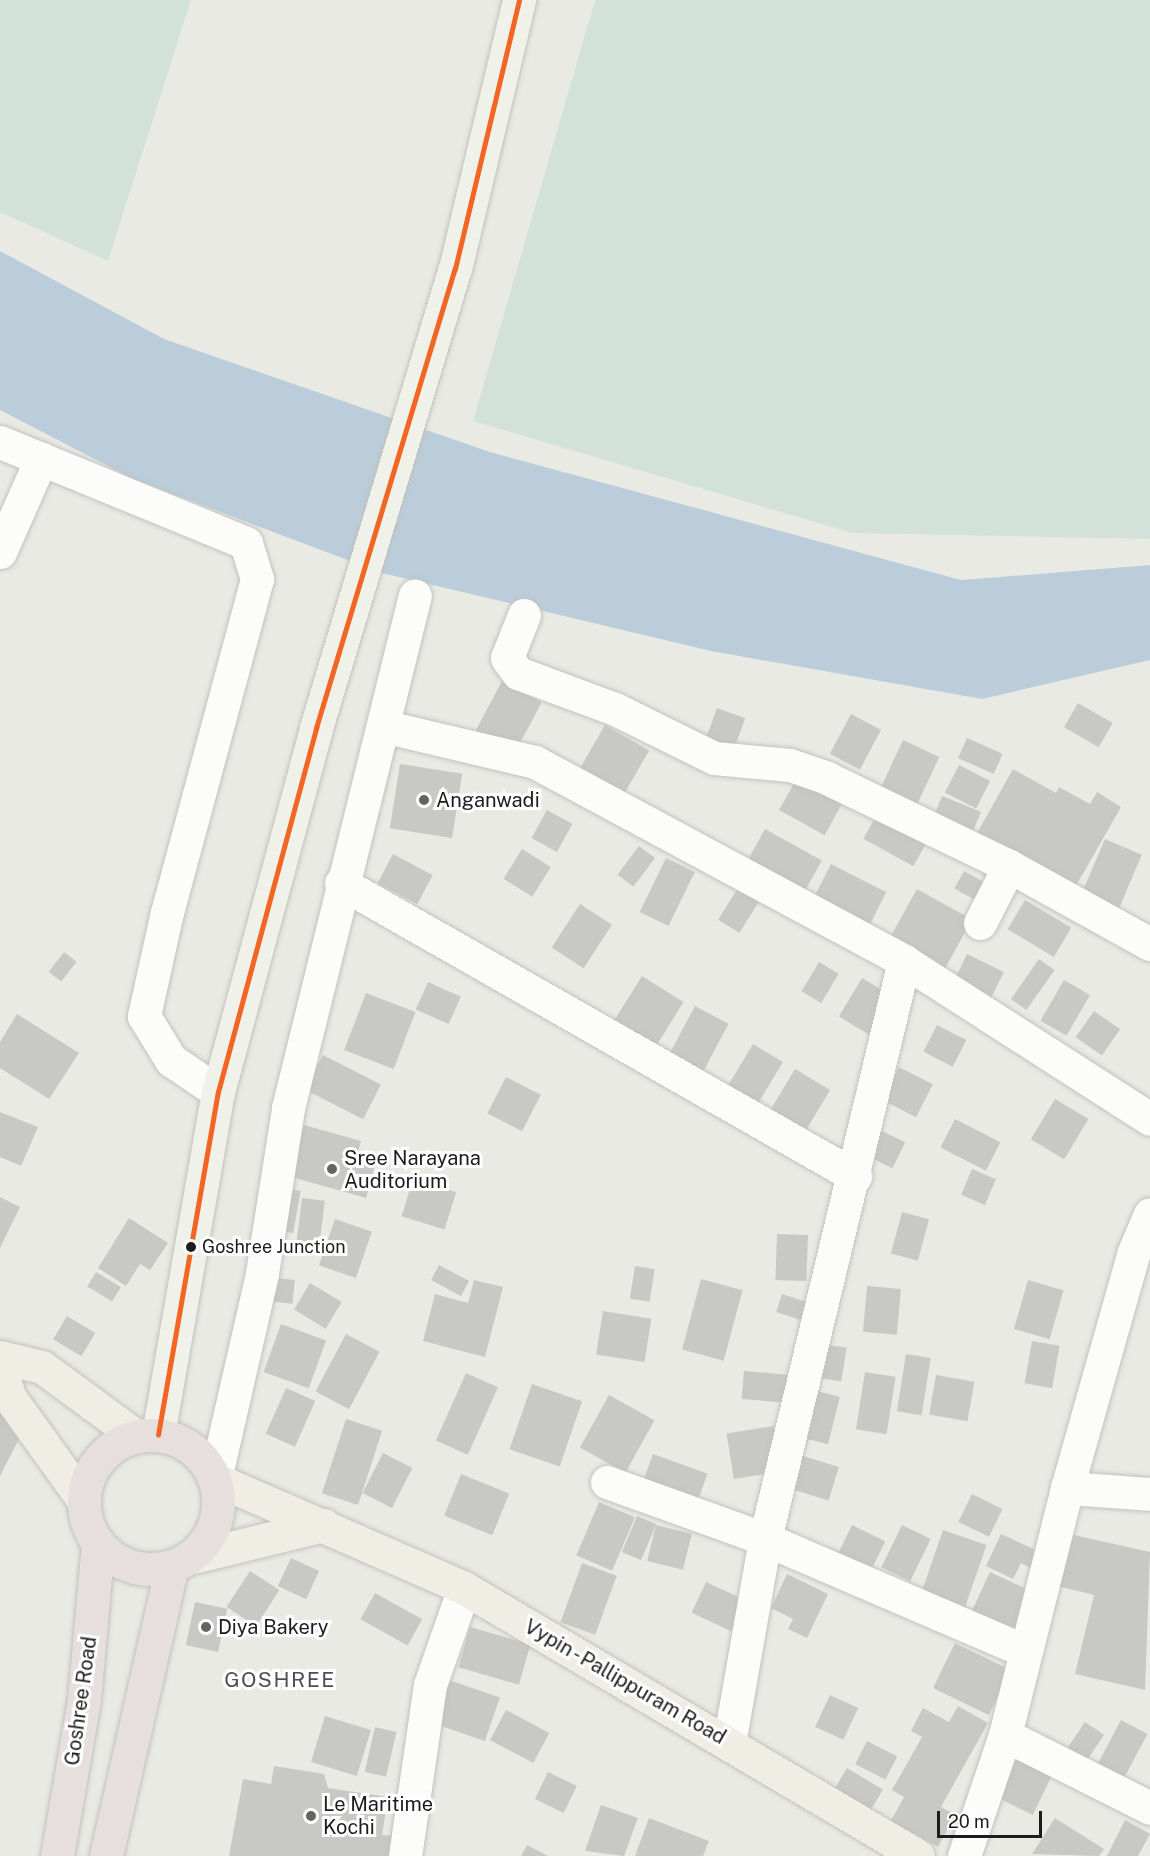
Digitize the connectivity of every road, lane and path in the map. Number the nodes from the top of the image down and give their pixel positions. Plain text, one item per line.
1 (519, 0) edge
2 (0, 442) edge
3 (41, 459) junction
4 (0, 552) edge
5 (415, 595) dead end
6 (524, 615) dead end
7 (383, 726) junction
8 (1009, 866) junction
9 (341, 883) junction
10 (980, 923) dead end
11 (1150, 944) edge
12 (904, 961) junction
13 (218, 1092) junction
14 (1150, 1119) edge
15 (855, 1176) junction
16 (1150, 1214) edge
17 (1141, 1258) edge
18 (0, 1357) edge
19 (0, 1366) edge
20 (147, 1435) junction
21 (215, 1479) junction
22 (607, 1482) dead end
23 (1067, 1488) junction
24 (1150, 1494) edge
25 (84, 1501) junction
26 (324, 1525) junction
27 (765, 1539) junction
28 (98, 1544) junction
29 (183, 1562) junction
30 (464, 1588) junction
31 (1023, 1650) junction
32 (1005, 1735) junction
33 (729, 1743) junction
34 (1150, 1808) edge
35 (57, 1856) edge
36 (106, 1856) edge
37 (405, 1856) edge
38 (918, 1856) edge
39 (964, 1856) edge

1 - 13 main road
2 - 3 street
3 - 4 street
3 - 13 street
5 - 7 street
6 - 8 street
7 - 9 street
7 - 12 street
8 - 10 street
8 - 11 street
9 - 15 street
9 - 21 street
12 - 14 street
12 - 15 street
13 - 20 main road
15 - 27 street
16 - 17 street
17 - 23 street
18 - 20 main road
19 - 25 main road
20 - 21 highway
20 - 25 highway
21 - 26 main road, Vypin - Pallippuram Road
21 - 29 highway
22 - 27 street
23 - 24 street
23 - 31 street
25 - 28 highway
26 - 29 main road
26 - 30 main road, Vypin - Pallippuram Road
27 - 31 street
27 - 33 street
28 - 29 highway
28 - 35 highway, Goshree Road
29 - 36 highway
30 - 33 main road, Vypin - Pallippuram Road
30 - 37 street
31 - 32 street
32 - 34 street
32 - 39 street
33 - 38 main road, Vypin - Pallippuram Road

